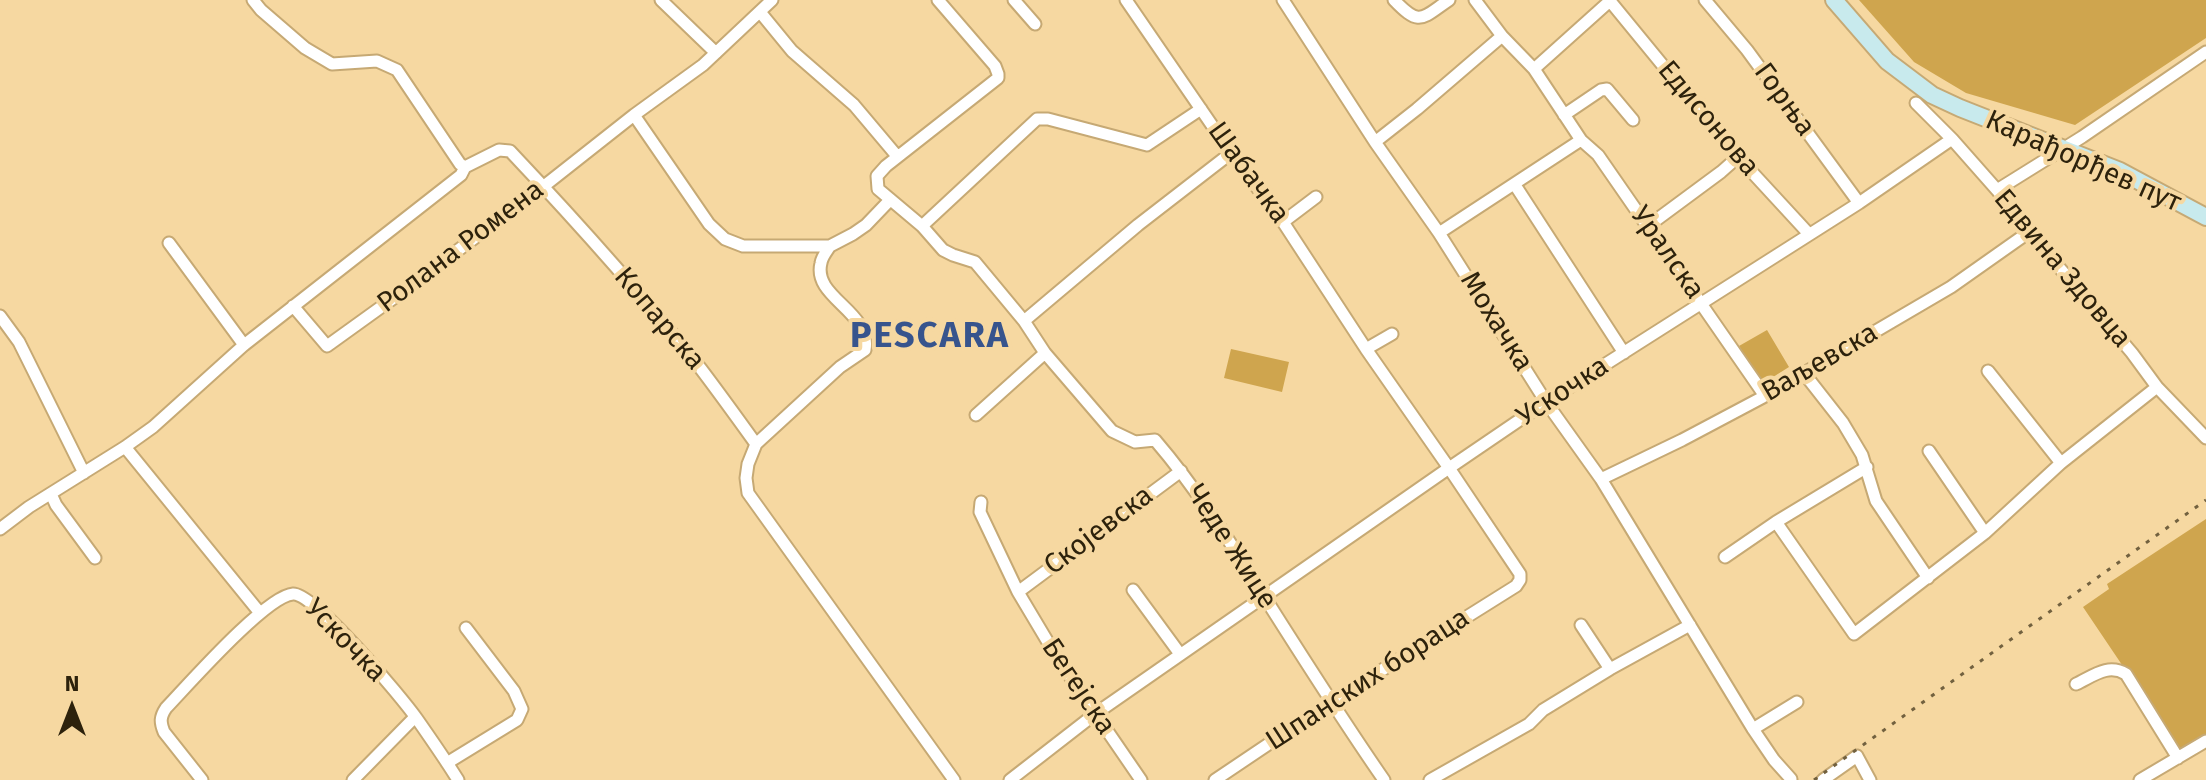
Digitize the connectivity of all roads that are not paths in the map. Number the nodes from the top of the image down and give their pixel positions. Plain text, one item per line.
1 (253, 0) edge
2 (661, 0) edge
3 (772, 0) edge
4 (938, 0) edge
5 (1014, 0) edge
6 (1126, 0) edge
7 (1283, 0) edge
8 (1394, 0) edge
9 (1449, 0) edge
10 (1475, 0) edge
11 (1705, 0) edge
12 (1834, 0) edge
13 (1611, 1) edge
14 (760, 12) junction
15 (1035, 24) dead end
16 (1502, 36) junction
17 (2206, 52) edge
18 (716, 53) junction
19 (1534, 69) junction
20 (1916, 103) dead end
21 (1201, 109) junction
22 (634, 115) junction
23 (1564, 115) junction
24 (1633, 120) dead end
25 (1952, 139) junction
26 (1581, 140) junction
27 (1375, 142) junction
28 (2065, 149) junction
29 (1231, 153) junction
30 (897, 156) junction
31 (1738, 157) junction
32 (465, 167) junction
33 (1515, 185) junction
34 (544, 186) junction
35 (1997, 190) junction
36 (1316, 197) dead end
37 (889, 201) junction
38 (1859, 203) junction
39 (2206, 217) edge
40 (1283, 222) junction
41 (922, 226) junction
42 (1648, 226) junction
43 (2029, 232) junction
44 (1439, 233) junction
45 (1809, 234) junction
46 (169, 243) dead end
47 (830, 246) junction
48 (1702, 304) junction
49 (293, 306) junction
50 (0, 316) edge
51 (1024, 321) junction
52 (1392, 334) dead end
53 (244, 345) junction
54 (1366, 349) junction
55 (1045, 353) junction
56 (1624, 353) junction
57 (1988, 371) dead end
58 (1803, 372) junction
59 (2157, 387) junction
60 (1765, 396) junction
61 (1546, 402) junction
62 (976, 415) dead end
63 (2206, 438) edge
64 (756, 444) junction
65 (125, 447) junction
66 (1929, 451) dead end
67 (2061, 463) junction
68 (1867, 467) junction
69 (1449, 468) junction
70 (1181, 471) junction
71 (84, 473) junction
72 (1601, 479) junction
73 (51, 494) junction
74 (981, 502) dead end
75 (1776, 522) junction
76 (0, 529) edge
77 (1985, 533) junction
78 (1725, 557) dead end
79 (95, 558) dead end
80 (1928, 578) junction
81 (1520, 580) joint
82 (1133, 590) dead end
83 (1018, 592) junction
84 (1265, 597) junction
85 (260, 613) junction
86 (1581, 625) dead end
87 (1690, 625) junction
88 (466, 628) dead end
89 (1180, 654) junction
90 (1610, 669) junction
91 (2076, 684) dead end
92 (1331, 702) junction
93 (1797, 702) dead end
94 (1095, 714) junction
95 (415, 717) junction
96 (1753, 729) junction
97 (2206, 741) edge
98 (2178, 758) junction
99 (447, 763) junction
100 (1791, 779) edge
101 (202, 780) edge
102 (353, 780) edge
103 (458, 780) edge
104 (954, 780) edge
105 (1010, 780) edge
106 (1141, 780) edge
107 (1215, 780) edge
108 (1384, 780) edge
109 (1430, 780) edge
110 (1823, 780) edge
111 (1870, 780) edge
112 (2140, 780) edge

1 - 32 street
2 - 18 street
3 - 14 street, Ролана Ромена
4 - 30 street
5 - 15 street
6 - 21 street, Шабачка
7 - 27 street, Мохачка
8 - 9 street
10 - 16 street, Уралска
11 - 38 street, Горња
12 - 28 main road, Карађорђев пут
13 - 19 street
13 - 31 street, Едисонова
14 - 18 street, Ролана Ромена
14 - 30 street
16 - 19 street, Уралска
16 - 27 street
17 - 28 street
18 - 22 street, Ролана Ромена
19 - 23 street, Уралска
20 - 25 street, Едвина Здовца
21 - 29 street, Шабачка
21 - 41 street
22 - 34 street, Ролана Ромена
22 - 47 street
23 - 24 street
23 - 26 street, Уралска
25 - 35 street, Едвина Здовца
25 - 38 street, Ускочка
26 - 33 street
26 - 42 street, Уралска
27 - 44 street, Мохачка
28 - 35 street
28 - 39 main road, Карађорђев пут
29 - 40 street, Шабачка
29 - 51 street
30 - 37 street
31 - 42 street
31 - 45 street, Едисонова
32 - 34 street, Копарска
32 - 49 street, Ролана Ромена
33 - 44 street
33 - 56 street
34 - 49 street, Ролана Ромена
34 - 64 street, Копарска
35 - 43 street, Едвина Здовца
36 - 40 street
37 - 41 street
37 - 47 street
38 - 45 street, Ускочка
40 - 54 street, Шабачка
41 - 51 street
42 - 48 street, Уралска
43 - 58 street, Ваљевска
43 - 59 street, Едвина Здовца
44 - 61 street, Мохачка
45 - 48 street, Ускочка
46 - 53 street
47 - 64 street
48 - 56 street, Ускочка
48 - 60 street, Уралска
49 - 53 street, Ролана Ромена
50 - 71 street
51 - 55 street
52 - 54 street
53 - 65 street, Ролана Ромена
54 - 69 street, Шабачка
55 - 62 street
55 - 70 street, Чеде Жице
56 - 61 street, Ускочка
57 - 67 street
58 - 60 street, Ваљевска
58 - 68 street
59 - 63 street, Едвина Здовца
59 - 67 street
60 - 72 street, Ваљевска
61 - 69 street, Ускочка
61 - 72 street, Мохачка
64 - 104 street
65 - 71 street, Ролана Ромена
65 - 85 street, Ускочка
66 - 77 street
67 - 77 street
68 - 75 street
68 - 80 street
69 - 81 street, Шабачка
69 - 84 street, Ускочка
70 - 83 street, Скојевска
70 - 84 street, Чеде Жице
71 - 73 street, Ролана Ромена
72 - 87 street, Мохачка
73 - 76 street, Ролана Ромена
73 - 79 street
74 - 83 street, Бегејска
75 - 78 street
75 - 80 street
77 - 80 street
81 - 92 street, Шпанских бораца
82 - 89 street
83 - 94 street, Бегејска
84 - 89 street, Ускочка
84 - 92 street, Чеде Жице
85 - 95 street, Ускочка
85 - 101 street
86 - 90 street
87 - 90 street
87 - 96 street, Мохачка
88 - 99 street
89 - 94 street, Ускочка
90 - 109 street
91 - 98 street
92 - 107 street, Шпанских бораца
92 - 108 street, Чеде Жице
93 - 96 street
94 - 105 street, Ускочка
94 - 106 street, Бегејска
95 - 99 street, Ускочка
95 - 102 street
96 - 100 street, Мохачка
97 - 98 street
98 - 112 street
99 - 103 street, Ускочка
110 - 111 street

